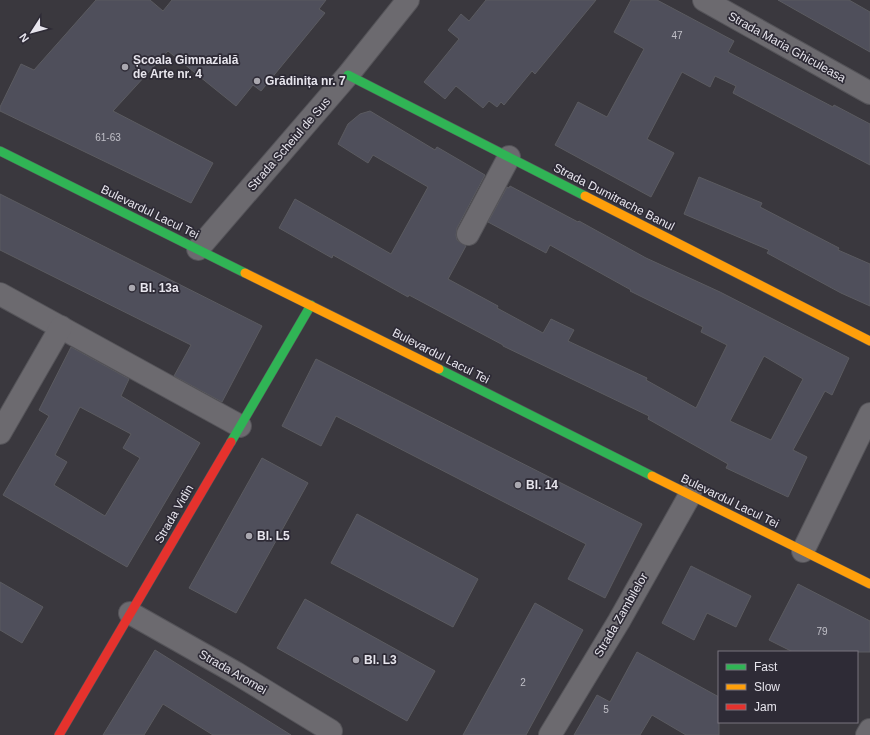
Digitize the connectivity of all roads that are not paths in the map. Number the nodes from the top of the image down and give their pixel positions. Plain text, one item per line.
1 (408, 0) edge
2 (704, 0) edge
3 (348, 75) junction
4 (870, 93) edge
5 (0, 151) edge
6 (509, 157) junction
7 (468, 234) dead end
8 (198, 249) junction
9 (0, 294) edge
10 (311, 305) junction
11 (61, 327) junction
12 (870, 341) edge
13 (870, 414) edge
14 (240, 426) junction
15 (0, 433) edge
16 (690, 494) junction
17 (803, 551) junction
18 (870, 584) edge
19 (130, 613) junction
20 (870, 730) edge
21 (330, 733) edge
22 (59, 735) edge
23 (550, 735) edge
24 (867, 735) edge

1 - 3 street, Strada Scheiul de Sus
2 - 4 street, Strada Maria Ghiculeasa
3 - 6 street, Strada Dumitrache Banul
3 - 8 street, Strada Scheiul de Sus
5 - 8 street, Bulevardul Lacul Tei
6 - 7 street
6 - 12 street, Strada Dumitrache Banul
8 - 10 street, Bulevardul Lacul Tei
9 - 11 street
10 - 14 street, Strada Vidin
10 - 16 street, Bulevardul Lacul Tei
11 - 14 street
11 - 15 street
13 - 17 street
14 - 19 street, Strada Vidin
16 - 17 street, Bulevardul Lacul Tei
16 - 23 street, Strada Zambilelor
17 - 18 street, Bulevardul Lacul Tei
19 - 21 street, Strada Aromei
19 - 22 street, Strada Vidin
20 - 24 street

